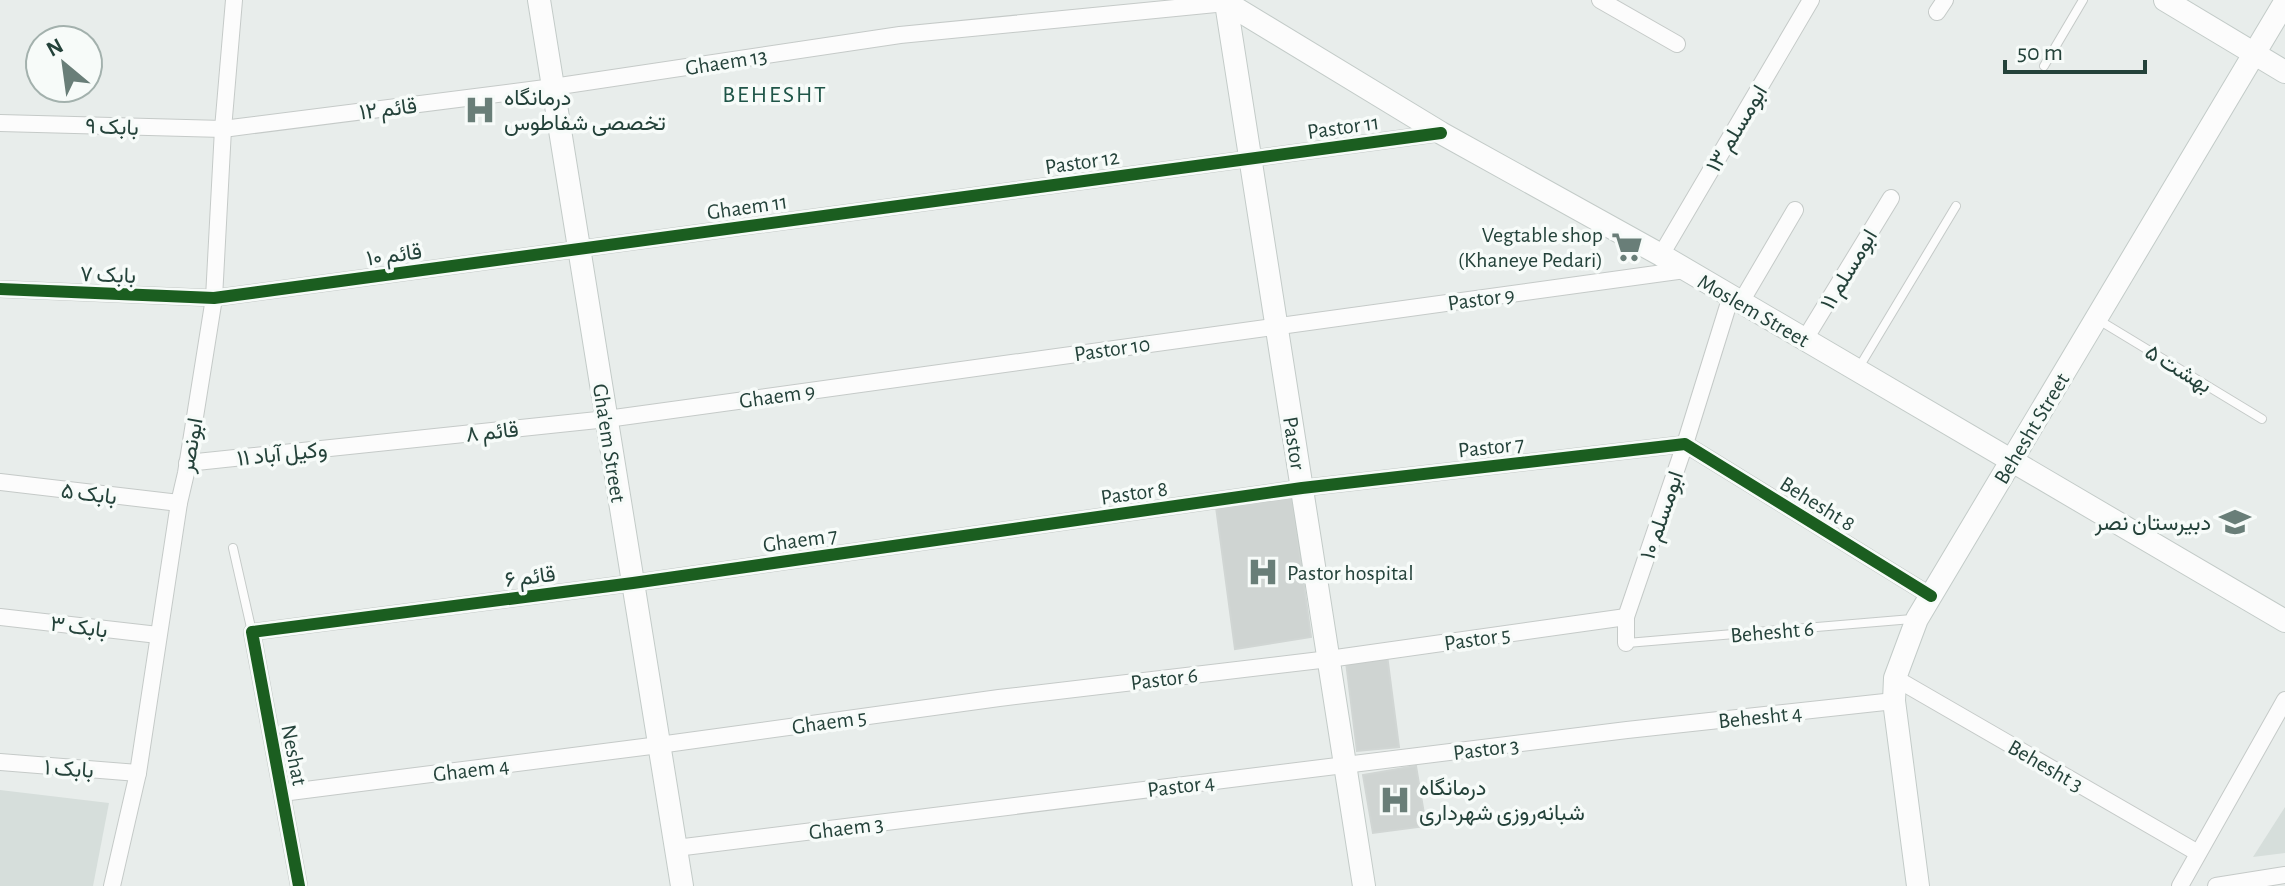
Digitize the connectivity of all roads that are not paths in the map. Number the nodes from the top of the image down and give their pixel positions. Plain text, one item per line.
1 (234, 0) edge
2 (539, 0) edge
3 (1600, 0) edge
4 (1811, 0) edge
5 (2083, 0) edge
6 (2165, 0) edge
7 (1225, 1) edge
8 (2285, 2) edge
9 (1677, 44) dead end
10 (2254, 53) junction
11 (2044, 66) dead end
12 (2285, 72) edge
13 (553, 87) junction
14 (0, 123) edge
15 (223, 129) junction
16 (1441, 133) junction
17 (1251, 158) junction
18 (1891, 198) dead end
19 (920, 203) joint
20 (1956, 206) dead end
21 (1795, 210) dead end
22 (579, 249) junction
23 (1661, 255) junction
24 (1685, 270) junction
25 (0, 289) edge
26 (214, 298) junction
27 (1736, 299) junction
28 (2096, 318) junction
29 (1277, 326) junction
30 (1805, 339) junction
31 (1858, 370) junction
32 (947, 371) joint
33 (607, 419) junction
34 (2262, 419) dead end
35 (377, 443) joint
36 (1685, 444) junction
37 (2012, 460) junction
38 (187, 463) junction
39 (0, 482) edge
40 (1302, 488) junction
41 (179, 503) junction
42 (972, 535) joint
43 (233, 548) dead end
44 (633, 583) junction
45 (1931, 596) junction
46 (0, 617) edge
47 (1626, 617) junction
48 (1917, 619) junction
49 (2285, 621) edge
50 (252, 632) junction
51 (158, 635) junction
52 (1626, 643) joint
53 (1329, 659) junction
54 (1895, 678) junction
55 (999, 698) joint
56 (2285, 700) edge
57 (1894, 701) junction
58 (1627, 730) joint
59 (659, 745) junction
60 (0, 762) edge
61 (1345, 765) junction
62 (138, 773) junction
63 (282, 793) junction
64 (1017, 806) joint
65 (676, 848) junction
66 (2198, 853) junction
67 (2285, 875) edge
68 (112, 886) edge
69 (299, 886) edge
70 (682, 886) edge
71 (1364, 886) edge
72 (1918, 886) edge
73 (2180, 886) edge
74 (2216, 886) edge

1 - 15 street, ابونصر
2 - 13 street, Gha'em Street
3 - 9 street
4 - 23 street, ابومسلم ۱۳
5 - 11 lane
6 - 10 street
7 - 13 street, Ghaem 13
7 - 16 street, Moslem Street
7 - 17 street, Pastor
8 - 10 street, Behesht Street
10 - 12 street
10 - 28 street, Behesht Street
13 - 15 street, قائم ۱۲
13 - 22 street, Gha'em Street
14 - 15 street, بابک ۹
15 - 26 street, ابونصر
16 - 17 street, Pastor 11
16 - 23 street, Moslem Street
17 - 19 street, Pastor 12
17 - 29 street, Pastor
18 - 30 street, ابومسلم ۱۱
19 - 22 street, Ghaem 11
20 - 31 lane
21 - 27 street, ابومسلم ۱۰
22 - 26 street, قائم ۱۰
22 - 33 street, Gha'em Street
23 - 24 street, Moslem Street
24 - 27 street, Moslem Street
24 - 29 street, Pastor 9
25 - 26 street, بابک ۷
26 - 38 street, ابونصر
27 - 30 street, Moslem Street
27 - 36 street, ابومسلم ۱۰
28 - 34 lane, بهشت ۵
28 - 37 street, Behesht Street
29 - 32 street, Pastor 10
29 - 40 street, Pastor
30 - 31 street, Moslem Street
31 - 37 street, Moslem Street
32 - 33 street, Ghaem 9
33 - 35 street, قائم ۸
33 - 44 street, Gha'em Street
35 - 38 street, وکیل آباد ۱۱
36 - 40 street, Pastor 7
36 - 45 street, Behesht 8
36 - 47 street, ابومسلم ۱۰
37 - 45 street, Behesht Street
37 - 49 street, Moslem Street
38 - 41 street, ابونصر
39 - 41 street, بابک ۵
40 - 42 street, Pastor 8
40 - 53 street, Pastor
41 - 51 street, ابونصر
42 - 44 street, Ghaem 7
43 - 50 lane
44 - 50 street, قائم ۶
44 - 59 street, Gha'em Street
45 - 48 street, Behesht Street
46 - 51 street, بابک ۳
47 - 52 street, ابومسلم ۱۰
47 - 53 street, Pastor 5
48 - 52 lane, Behesht 6
48 - 54 street, Behesht Street
50 - 63 street, Neshat
51 - 62 street, ابونصر
53 - 55 street, Pastor 6
53 - 61 street, Pastor
54 - 57 street, Behesht Street
54 - 66 street, Behesht 3
55 - 59 street, Ghaem 5
56 - 66 street
57 - 58 street, Behesht 4
57 - 72 street, Behesht Street
58 - 61 street, Pastor 3
59 - 63 street, Ghaem 4
59 - 65 street, Gha'em Street
60 - 62 street, بابک ۱
61 - 64 street, Pastor 4
61 - 71 street, Pastor
62 - 68 street, ابونصر
63 - 69 street, Neshat
64 - 65 street, Ghaem 3
65 - 70 street, Gha'em Street
66 - 73 street
67 - 74 street

